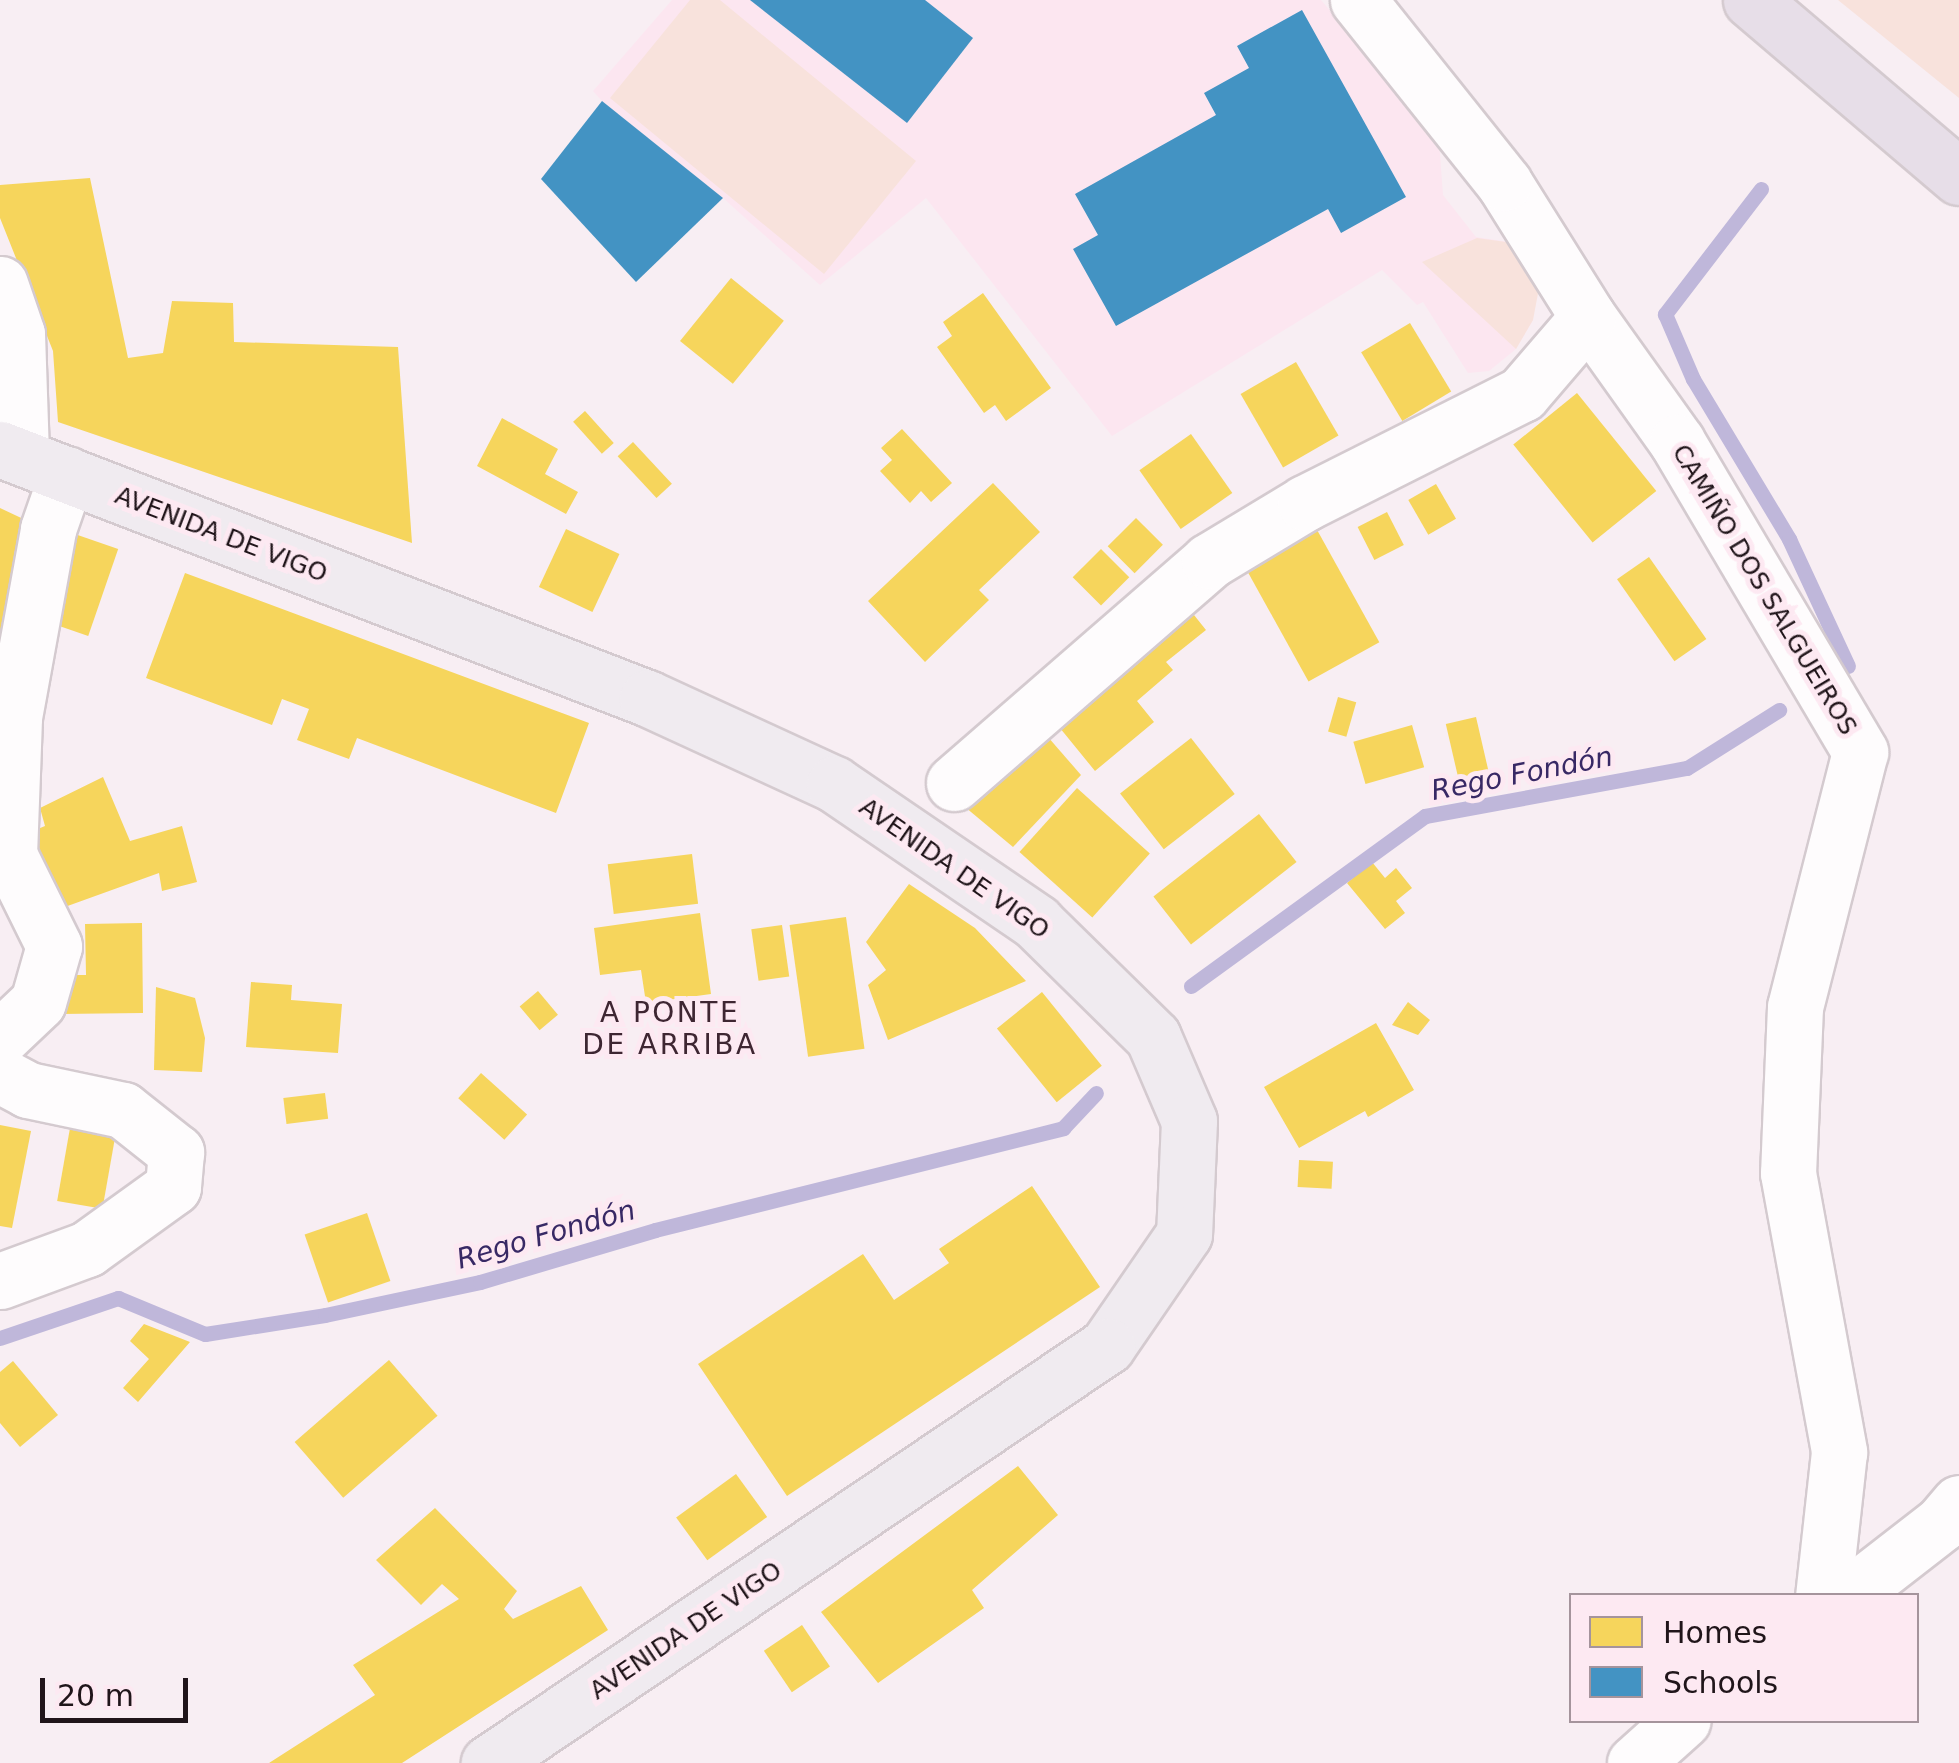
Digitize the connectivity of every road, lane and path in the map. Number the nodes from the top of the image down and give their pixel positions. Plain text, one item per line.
1 (1358, 0) edge
2 (1751, 0) edge
3 (1959, 177) edge
4 (0, 284) edge
5 (1588, 317) junction
6 (29, 460) edge
7 (954, 783) dead end
8 (0, 1038) edge
9 (0, 1075) edge
10 (0, 1280) edge
11 (1959, 1503) edge
12 (1823, 1593) edge
13 (1852, 1593) edge
14 (1680, 1723) edge
15 (489, 1763) edge
16 (1635, 1763) edge

1 - 5 street, CAMIÑO DOS SALGUEIROS
2 - 3 highway
4 - 6 street
5 - 7 street
5 - 12 street, CAMIÑO DOS SALGUEIROS
6 - 8 street
6 - 15 main road, AVENIDA DE VIGO
9 - 10 street
11 - 13 street
14 - 16 street

